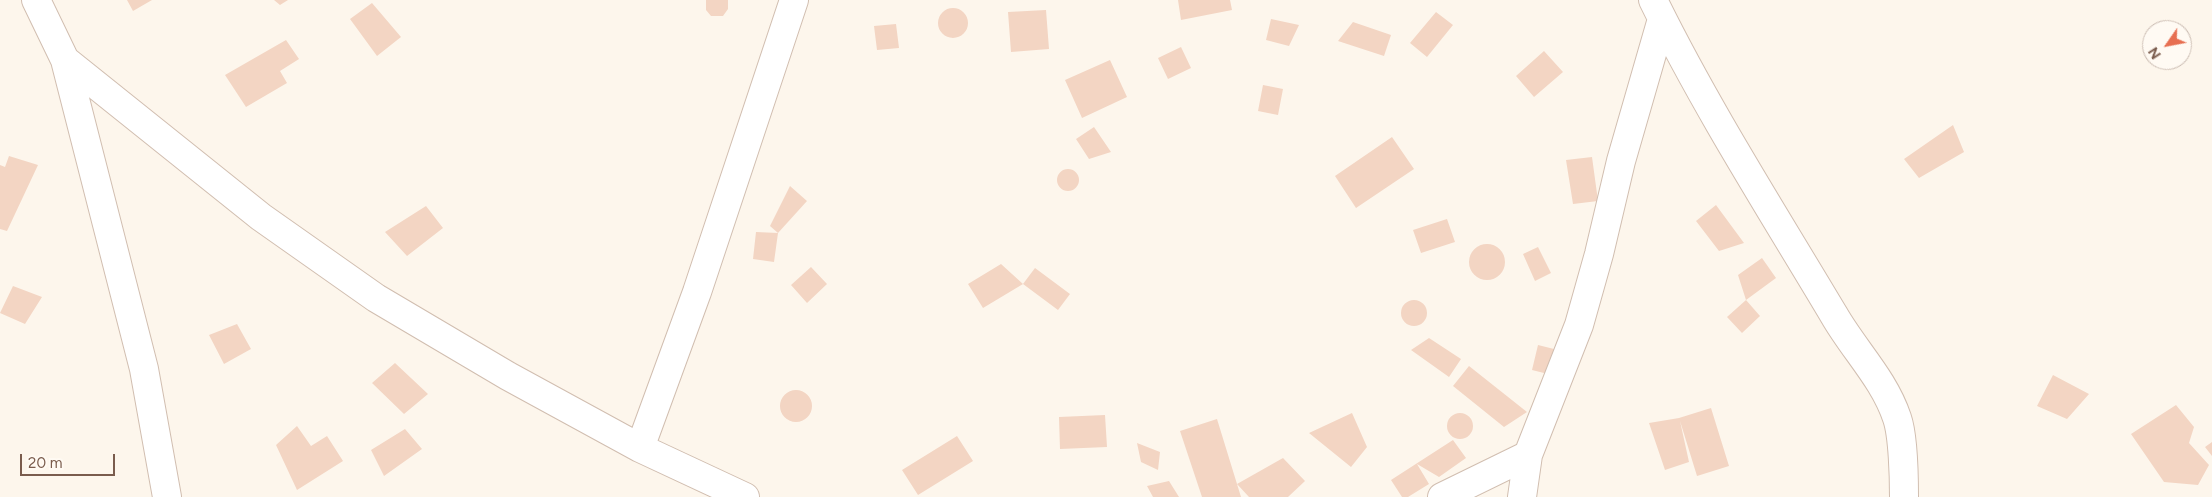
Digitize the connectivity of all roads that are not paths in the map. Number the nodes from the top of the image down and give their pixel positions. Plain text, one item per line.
1 (36, 0) edge
2 (794, 0) edge
3 (1657, 10) edge
4 (65, 60) junction
5 (640, 448) junction
6 (1528, 454) junction
7 (167, 497) edge
8 (745, 497) edge
9 (1442, 497) edge
10 (1522, 497) edge
11 (1904, 497) edge

1 - 4 street
2 - 5 street
3 - 6 street
3 - 11 street
4 - 5 street
4 - 7 street
5 - 8 street
6 - 9 street
6 - 10 street

